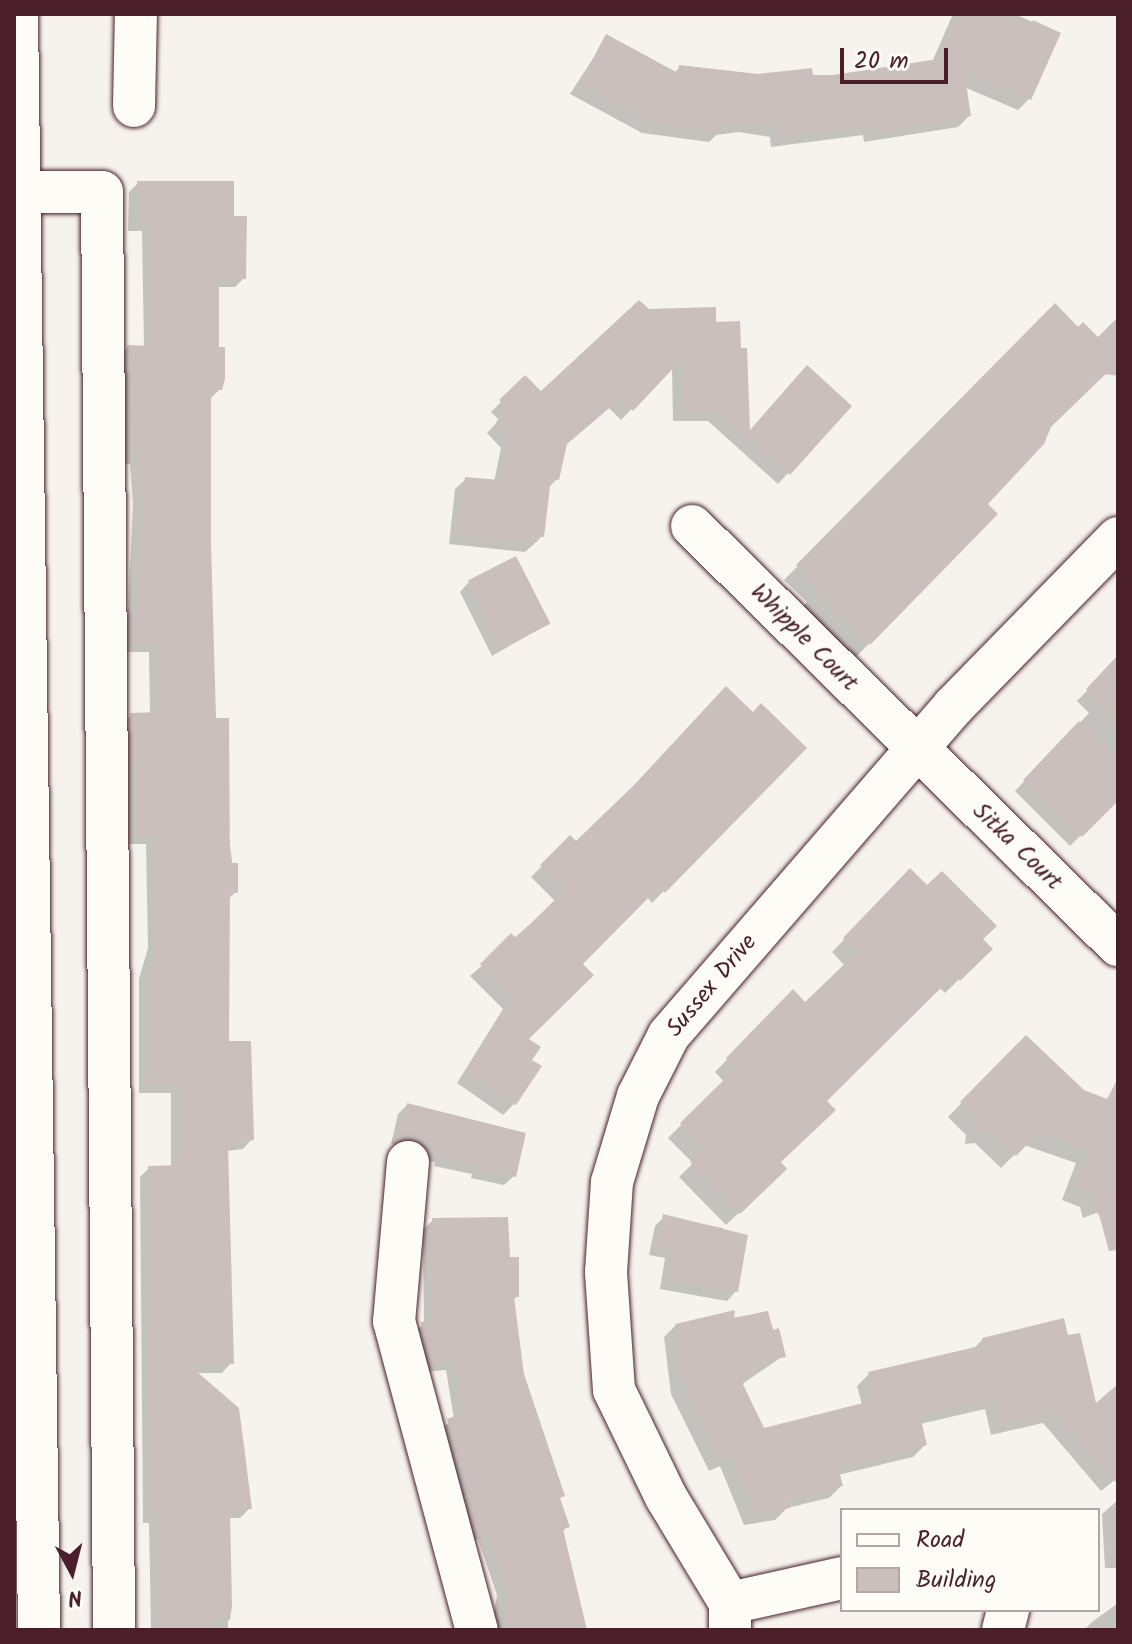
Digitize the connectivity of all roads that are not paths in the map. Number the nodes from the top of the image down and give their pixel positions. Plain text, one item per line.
1 (17, 14) edge
2 (136, 14) edge
3 (134, 106) dead end
4 (17, 192) edge
5 (692, 526) dead end
6 (1118, 538) edge
7 (916, 749) junction
8 (1118, 945) edge
9 (408, 1162) dead end
10 (840, 1579) edge
11 (30, 1609) edge
12 (730, 1616) edge
13 (114, 1630) edge
14 (477, 1630) edge

1 - 4 street
2 - 3 street
4 - 11 street
4 - 13 street
5 - 7 street, Whipple Court
6 - 7 street, Sussex Drive
7 - 8 street, Sitka Court
7 - 12 street, Sussex Drive
9 - 14 street
10 - 12 street

